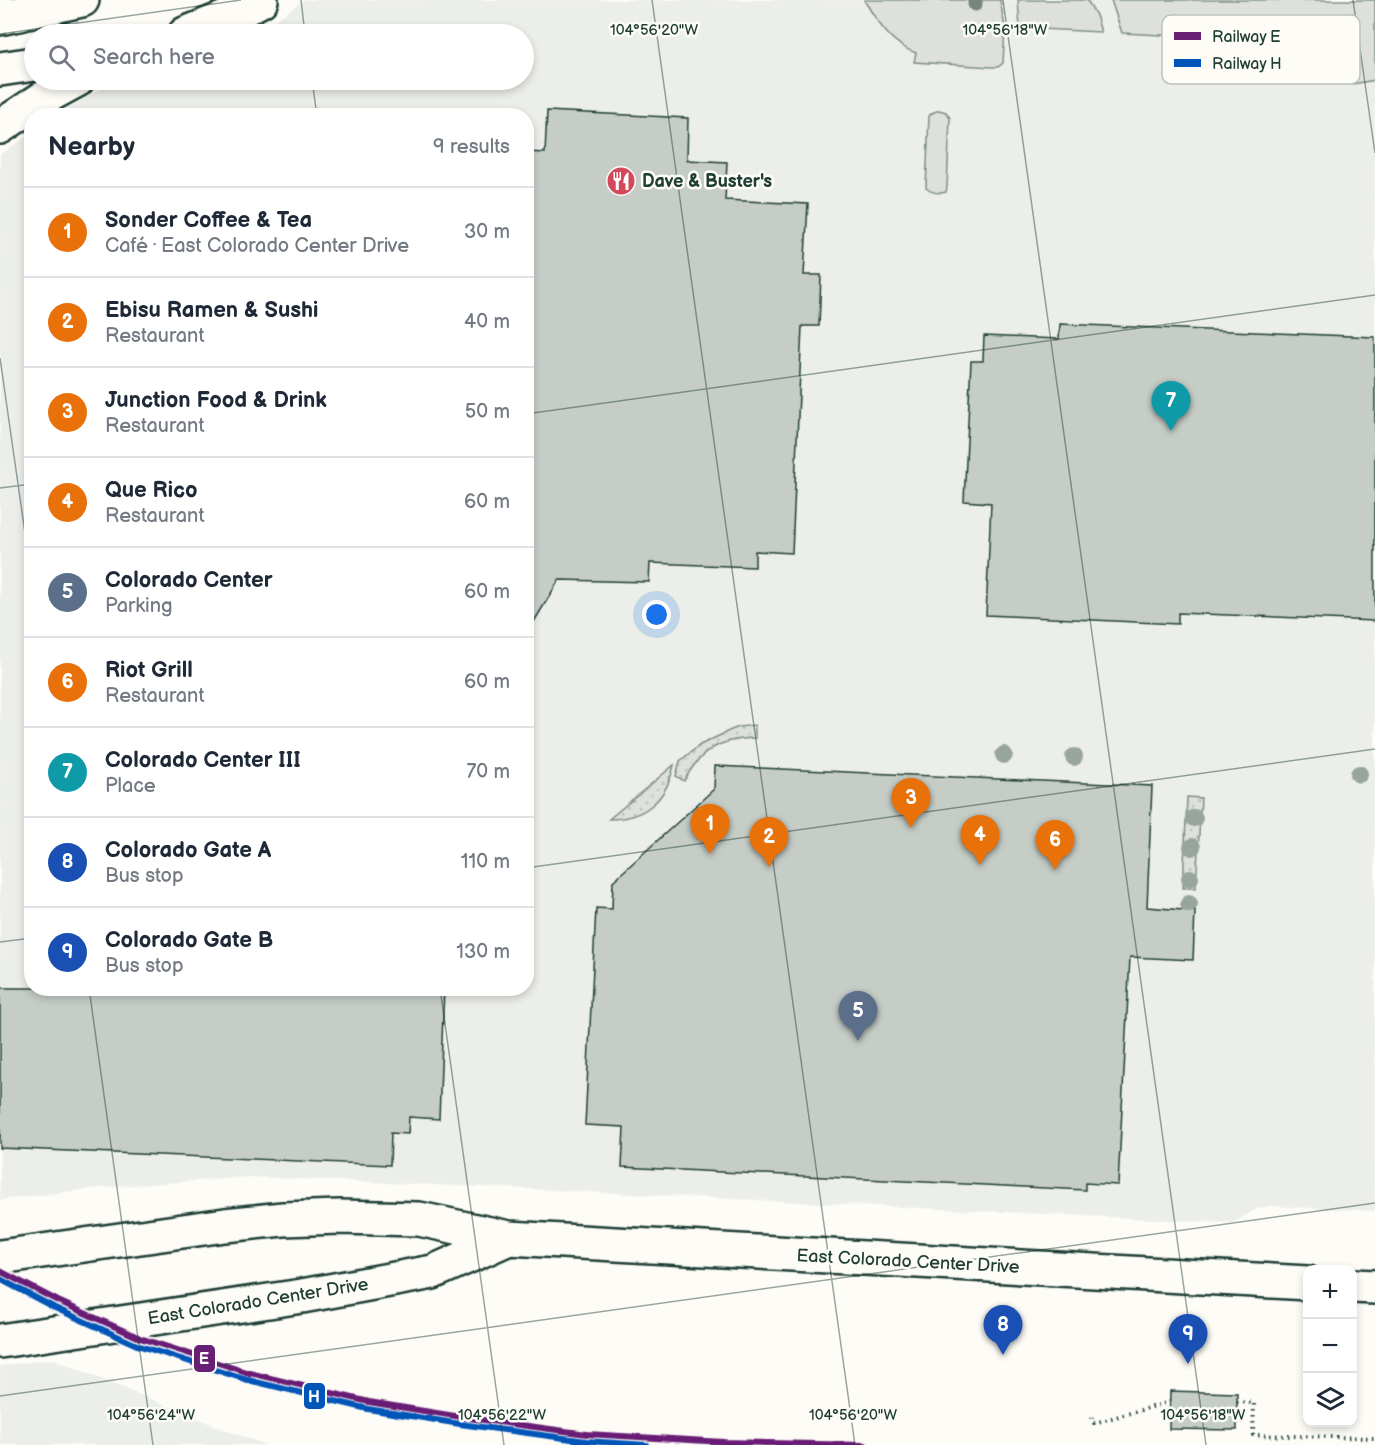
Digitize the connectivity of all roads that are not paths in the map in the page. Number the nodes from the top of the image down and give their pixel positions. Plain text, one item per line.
1 (82, 0) edge
2 (261, 0) edge
3 (7, 15) edge
4 (210, 24) edge
5 (24, 65) edge
6 (0, 69) edge
7 (59, 90) edge
8 (28, 108) edge
9 (24, 111) edge
10 (0, 127) edge
11 (509, 1238) junction
12 (0, 1257) edge
13 (1303, 1283) edge
14 (1357, 1286) edge
15 (1375, 1287) edge
16 (0, 1341) edge

1 - 3 street
2 - 4 street
5 - 6 street
7 - 8 street
9 - 10 street
11 - 12 street, East Colorado Center Drive
11 - 13 street, East Colorado Center Drive
11 - 16 street, East Colorado Center Drive
14 - 15 street

